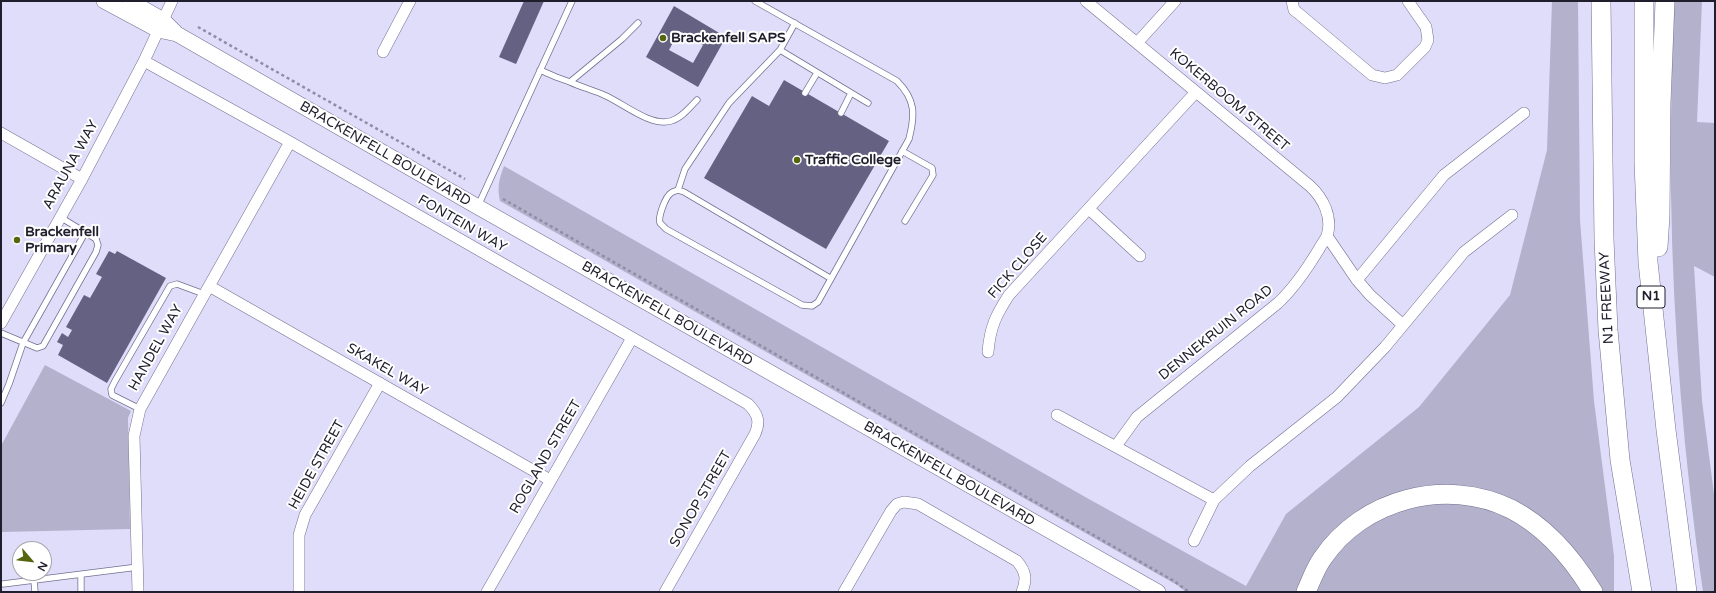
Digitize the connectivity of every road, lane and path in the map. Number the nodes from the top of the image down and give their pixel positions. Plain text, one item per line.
1 (104, 1) edge
2 (130, 1) edge
3 (172, 1) edge
4 (410, 1) edge
5 (572, 1) edge
6 (755, 1) edge
7 (1086, 1) edge
8 (1175, 1) edge
9 (1292, 1) edge
10 (1408, 1) edge
11 (1593, 1) edge
12 (1601, 1) edge
13 (1644, 1) edge
14 (1665, 1) edge
15 (1601, 22) junction
16 (638, 23) dead end
17 (795, 23) junction
18 (160, 25) junction
19 (198, 26) dead end
20 (1137, 43) junction
21 (780, 50) junction
22 (383, 52) dead end
23 (144, 61) junction
24 (540, 70) junction
25 (817, 72) junction
26 (570, 82) junction
27 (1196, 92) junction
28 (806, 93) dead end
29 (851, 93) junction
30 (697, 100) dead end
31 (868, 103) dead end
32 (840, 113) dead end
33 (1524, 113) dead end
34 (1, 133) edge
35 (290, 142) junction
36 (902, 151) junction
37 (82, 179) junction
38 (466, 179) dead end
39 (678, 190) junction
40 (503, 199) dead end
41 (478, 207) junction
42 (1089, 209) junction
43 (1512, 215) dead end
44 (60, 217) junction
45 (905, 221) dead end
46 (85, 233) junction
47 (1327, 236) junction
48 (1140, 256) dead end
49 (830, 278) junction
50 (1357, 280) junction
51 (1650, 284) junction
52 (206, 290) junction
53 (1, 323) edge
54 (1403, 325) junction
55 (1, 333) edge
56 (632, 338) junction
57 (23, 343) junction
58 (988, 352) dead end
59 (380, 383) junction
60 (1, 403) edge
61 (140, 409) junction
62 (1056, 415) dead end
63 (758, 420) joint
64 (1116, 446) junction
65 (550, 480) junction
66 (1214, 500) junction
67 (1194, 541) dead end
68 (138, 567) junction
69 (81, 575) junction
70 (52, 578) edge
71 (26, 581) edge
72 (34, 581) edge
73 (3, 584) dead end
74 (34, 592) edge
75 (81, 592) edge
76 (138, 592) edge
77 (300, 592) edge
78 (487, 592) edge
79 (665, 592) edge
80 (844, 592) edge
81 (1022, 592) edge
82 (1158, 592) edge
83 (1189, 592) edge
84 (1306, 592) edge
85 (1593, 592) edge
86 (1642, 592) edge
87 (1687, 592) edge

1 - 18 street, BRACKENFELL BOULEVARD
2 - 18 street, BRACKENFELL BOULEVARD
3 - 18 street, ARAUNA WAY
4 - 22 street
5 - 24 lane
6 - 17 lane
7 - 20 street, KOKERBOOM STREET
8 - 20 street
9 - 10 street
11 - 15 highway
12 - 15 highway, N1 FREEWAY
13 - 51 highway, N1
14 - 51 highway
15 - 86 highway, N1 FREEWAY
16 - 26 lane
17 - 21 lane
17 - 36 lane
18 - 23 street, ARAUNA WAY
18 - 41 street, BRACKENFELL BOULEVARD
19 - 38 path
20 - 27 street, KOKERBOOM STREET
21 - 25 lane
21 - 39 lane
23 - 35 street, FONTEIN WAY
23 - 37 street, ARAUNA WAY
24 - 26 lane
24 - 41 lane
25 - 28 lane
25 - 29 lane
26 - 30 lane
27 - 42 street, FICK CLOSE
27 - 47 street, KOKERBOOM STREET
29 - 31 lane
29 - 32 lane
33 - 50 street
34 - 37 street
35 - 52 street, HANDEL WAY
35 - 56 street, FONTEIN WAY
36 - 45 lane
36 - 49 lane
37 - 44 street, ARAUNA WAY
39 - 49 lane
39 - 49 lane
40 - 83 path
41 - 82 street, BRACKENFELL BOULEVARD
42 - 48 street
42 - 58 street, FICK CLOSE
43 - 54 street
44 - 46 lane
44 - 53 street, ARAUNA WAY
46 - 57 lane
46 - 57 lane
47 - 50 street
47 - 64 street, DENNEKRUIN ROAD
50 - 54 street
51 - 87 highway, N1
52 - 59 street, SKAKEL WAY
52 - 61 street, HANDEL WAY
52 - 61 lane
54 - 66 street
55 - 57 lane
56 - 63 street, FONTEIN WAY
56 - 65 street, ROGLAND STREET
57 - 60 lane
59 - 65 street, SKAKEL WAY
59 - 77 street, HEIDE STREET
61 - 68 street, HANDEL WAY
62 - 64 street
63 - 79 street, SONOP STREET
64 - 66 street
65 - 78 street, ROGLAND STREET
66 - 67 street
68 - 69 lane
68 - 76 street, HANDEL WAY
69 - 70 lane
69 - 75 lane
71 - 73 lane
72 - 74 lane
80 - 81 street
84 - 85 highway

